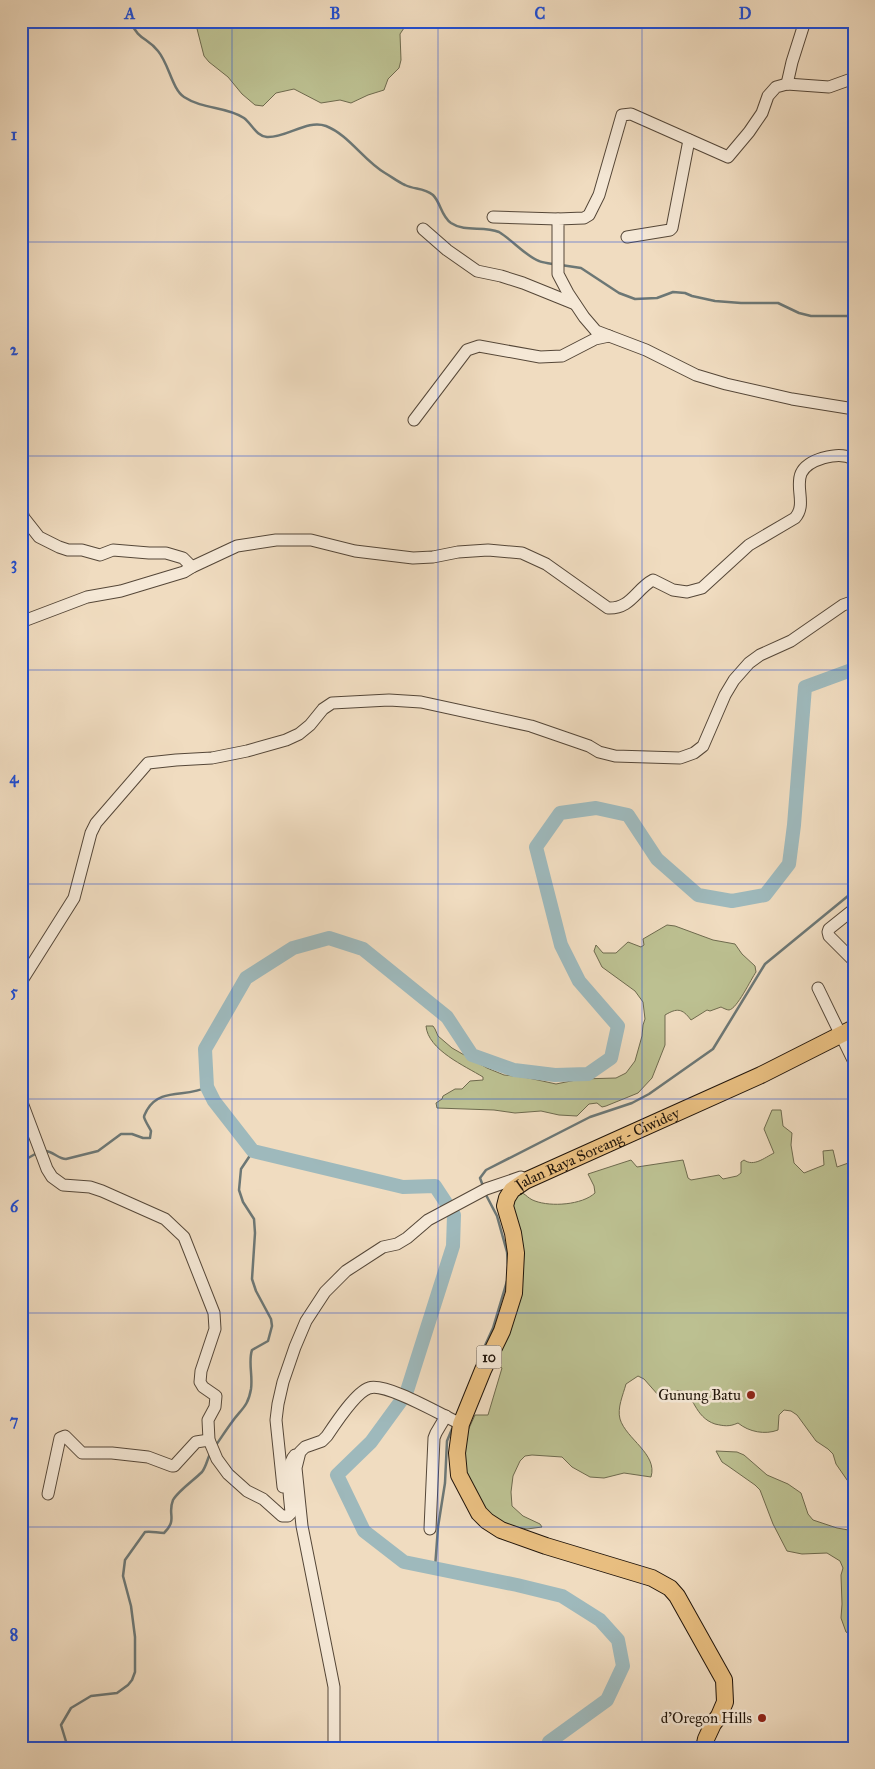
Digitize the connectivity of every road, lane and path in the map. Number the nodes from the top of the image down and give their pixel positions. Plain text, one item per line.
1 (806, 21) edge
2 (854, 78) edge
3 (786, 84) junction
4 (689, 140) junction
5 (493, 217) dead end
6 (558, 219) junction
7 (423, 228) dead end
8 (627, 237) dead end
9 (575, 304) junction
10 (609, 336) junction
11 (854, 409) edge
12 (414, 420) dead end
13 (854, 459) edge
14 (21, 510) edge
15 (192, 567) junction
16 (854, 602) edge
17 (21, 622) edge
18 (854, 909) edge
19 (854, 962) edge
20 (21, 982) edge
21 (818, 988) dead end
22 (847, 1032) edge
23 (854, 1062) edge
24 (21, 1100) edge
25 (525, 1181) junction
26 (455, 1421) junction
27 (209, 1440) junction
28 (298, 1455) junction
29 (48, 1494) dead end
30 (288, 1516) junction
31 (430, 1529) dead end
32 (334, 1748) edge
33 (704, 1748) edge

1 - 3 street
2 - 3 street
3 - 4 street
4 - 6 street
4 - 8 street
5 - 6 street
6 - 9 street
7 - 9 street
9 - 10 street
10 - 11 street
10 - 12 street
13 - 15 street
14 - 15 street
15 - 17 street
16 - 20 street
18 - 19 street
21 - 22 street
22 - 23 street
22 - 25 highway, Jalan Raya Soreang - Ciwidey / 10
24 - 27 street
25 - 26 highway, Jalan Raya Soreang - Ciwidey / 10
25 - 30 street
26 - 28 street
26 - 31 street
26 - 33 highway, Jalan Raya Soreang - Ciwidey / 10
27 - 29 street
27 - 30 street
28 - 30 street
28 - 32 street

